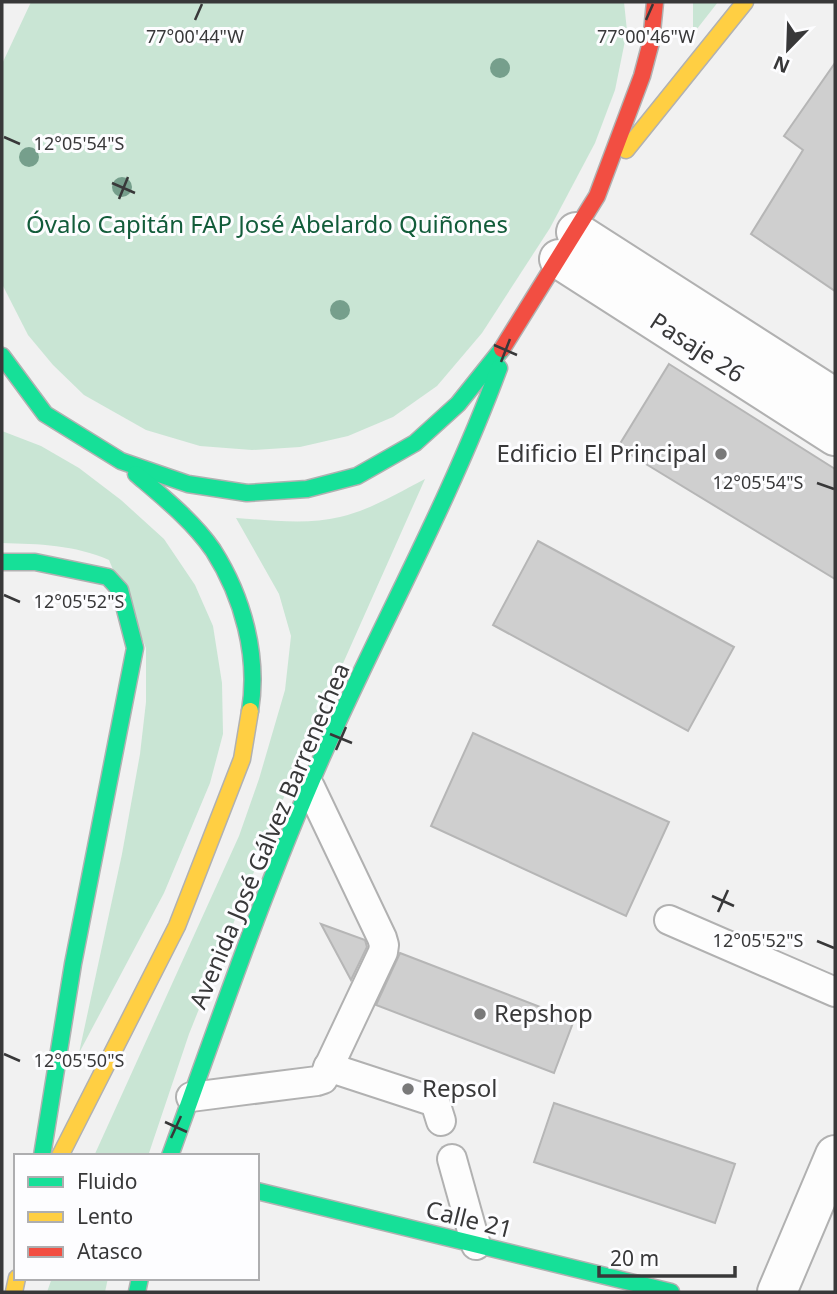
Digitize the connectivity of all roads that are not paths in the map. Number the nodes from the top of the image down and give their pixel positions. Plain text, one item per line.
1 (655, 2) edge
2 (745, 2) edge
3 (597, 196) junction
4 (567, 246) junction
5 (507, 343) junction
6 (2, 356) edge
7 (835, 398) edge
8 (13, 401) dead end
9 (45, 414) junction
10 (835, 436) edge
11 (121, 461) junction
12 (2, 562) edge
13 (310, 787) junction
14 (668, 920) dead end
15 (835, 992) edge
16 (328, 1067) junction
17 (191, 1097) junction
18 (441, 1121) dead end
19 (42, 1154) edge
20 (61, 1154) edge
21 (171, 1154) edge
22 (835, 1155) edge
23 (452, 1159) dead end
24 (259, 1191) edge
25 (476, 1245) junction
26 (671, 1292) edge
27 (777, 1292) edge

1 - 3 main road
2 - 3 main road
3 - 4 main road
4 - 5 main road
4 - 7 street, Pasaje 26
4 - 10 street, Pasaje 26
5 - 11 main road
5 - 13 main road, Avenida José Gálvez Barrenechea
6 - 9 main road
8 - 9 main road
9 - 11 main road
11 - 20 main road, Avenida José Gálvez Barrenechea
12 - 19 main road
13 - 16 lane
13 - 17 main road, Avenida José Gálvez Barrenechea
14 - 15 lane
16 - 17 lane
16 - 18 lane
17 - 21 main road, Avenida José Gálvez Barrenechea
22 - 27 street
23 - 25 lane
24 - 25 main road, Calle 21
25 - 26 main road, Calle 21

